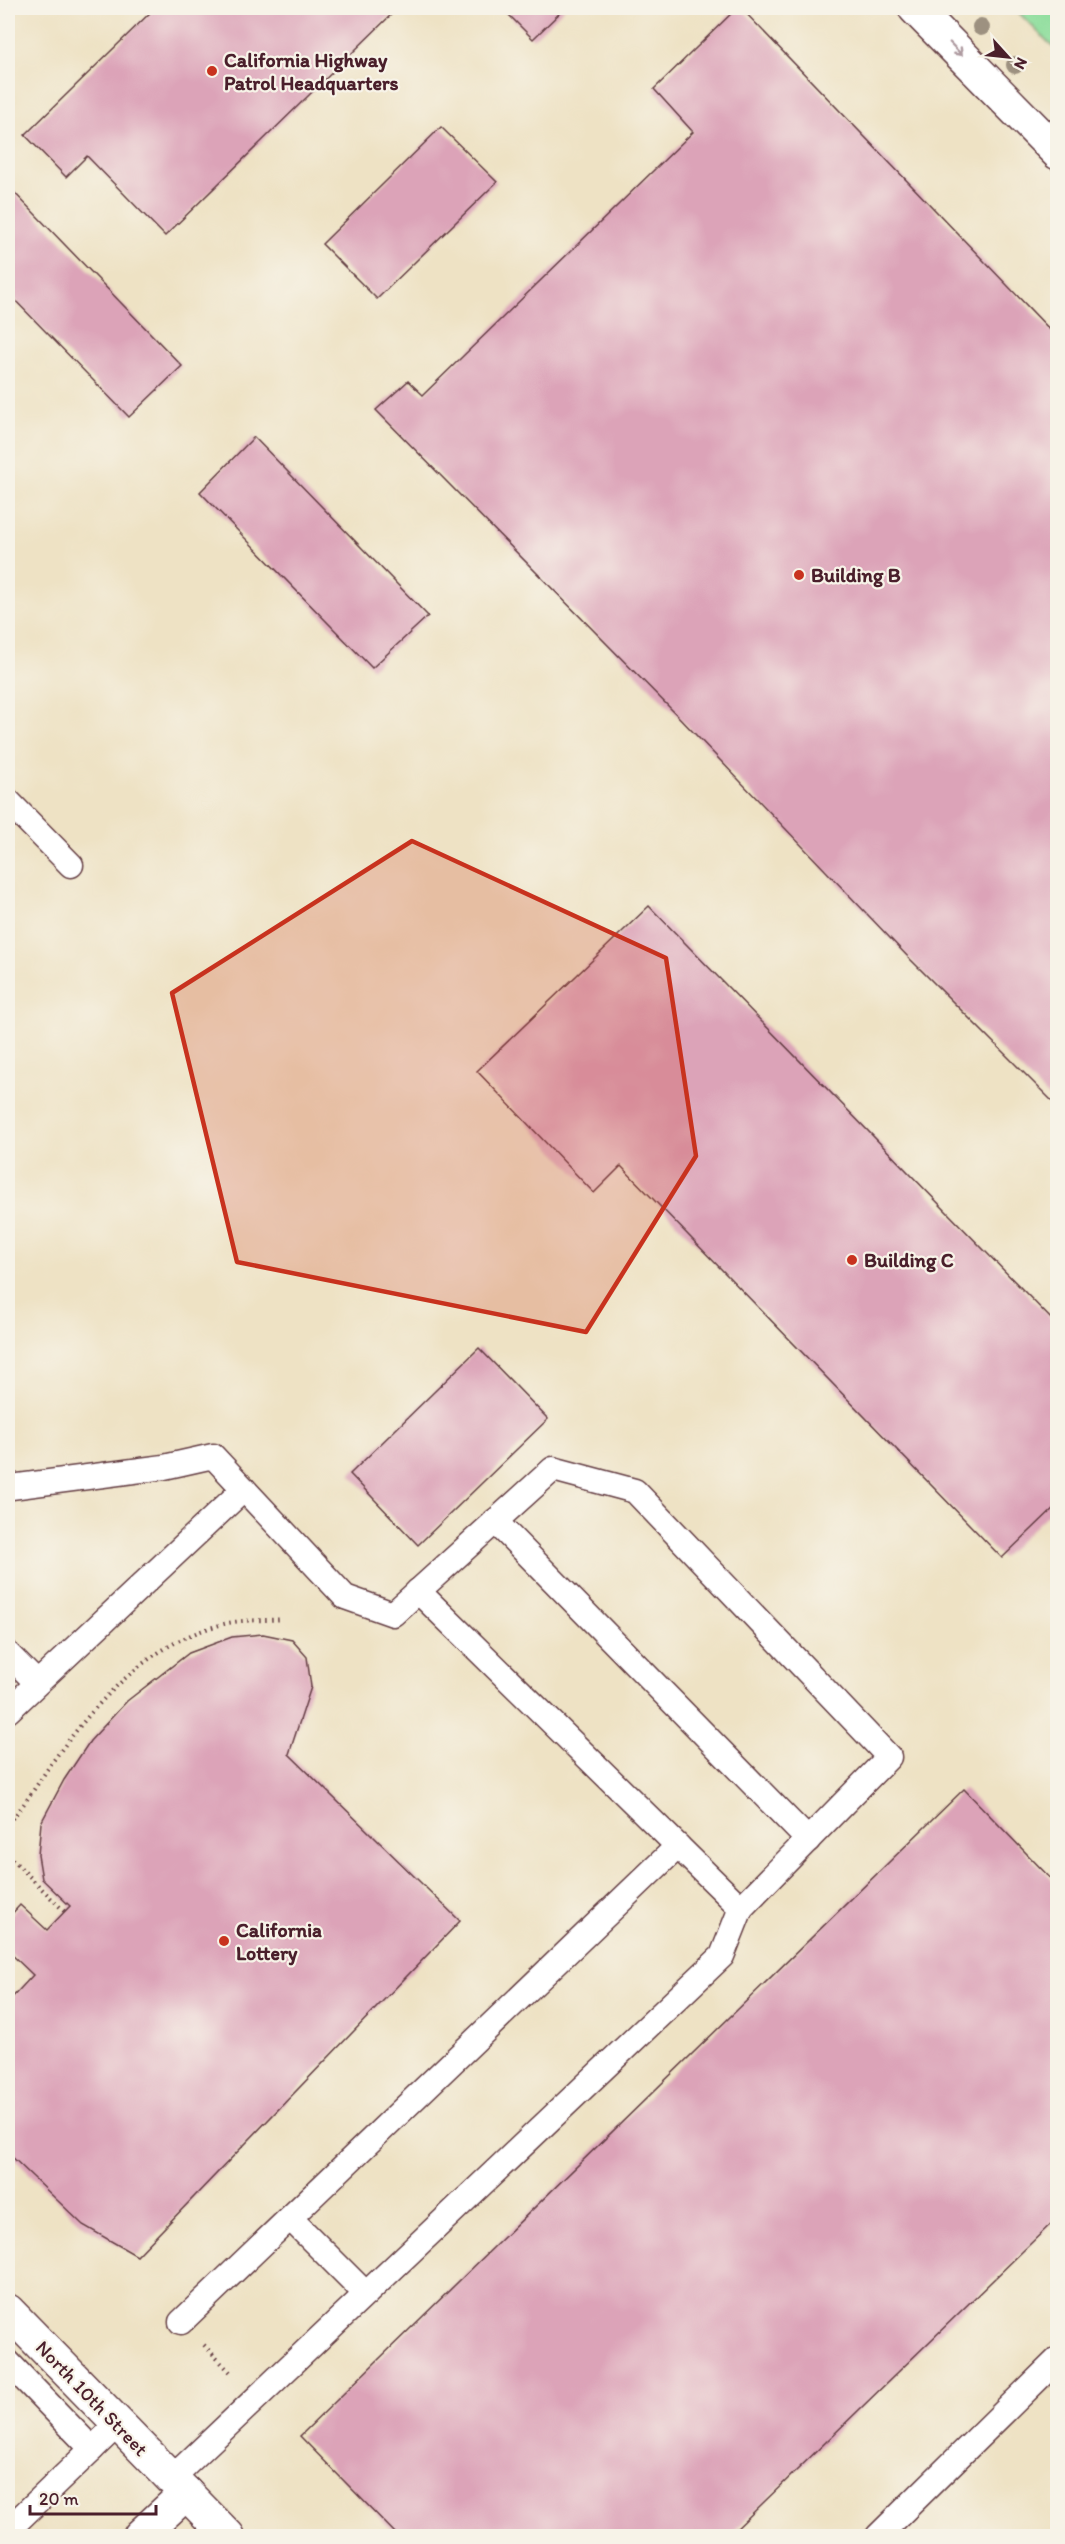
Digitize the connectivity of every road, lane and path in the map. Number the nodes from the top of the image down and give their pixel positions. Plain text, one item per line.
1 (915, 8) edge
2 (1058, 153) edge
3 (8, 801) edge
4 (71, 865) dead end
5 (11, 1487) dead end
6 (244, 1489) junction
7 (495, 1521) junction
8 (418, 1591) junction
9 (283, 1619) dead end
10 (8, 1654) edge
11 (37, 1683) junction
12 (8, 1711) edge
13 (8, 1823) edge
14 (808, 1840) junction
15 (678, 1846) junction
16 (8, 1855) edge
17 (741, 1908) junction
18 (65, 1912) dead end
19 (290, 2218) junction
20 (366, 2294) junction
21 (8, 2311) edge
22 (181, 2322) joint
23 (1058, 2359) edge
24 (8, 2362) edge
25 (256, 2399) junction
26 (118, 2424) junction
27 (92, 2449) junction
28 (178, 2486) junction
29 (8, 2530) edge
30 (140, 2536) edge
31 (228, 2536) edge
32 (878, 2536) edge

1 -> 2 street
3 - 4 lane
5 - 6 lane
6 - 8 lane
6 - 11 lane
7 - 8 lane
7 - 14 lane
7 - 14 lane
8 - 15 lane
9 - 13 path
10 - 11 lane
11 - 12 lane
14 - 17 lane
15 - 17 lane
15 - 19 lane
16 - 18 path
17 - 20 lane
19 - 20 lane
19 - 22 lane
20 - 25 lane
21 - 26 street, North 10th Street
22 - 25 path
23 - 32 lane
24 - 27 lane
25 - 28 lane
26 - 27 lane
26 - 28 street, North 10th Street
27 - 29 lane
28 - 30 street
28 - 31 street, North 10th Street

